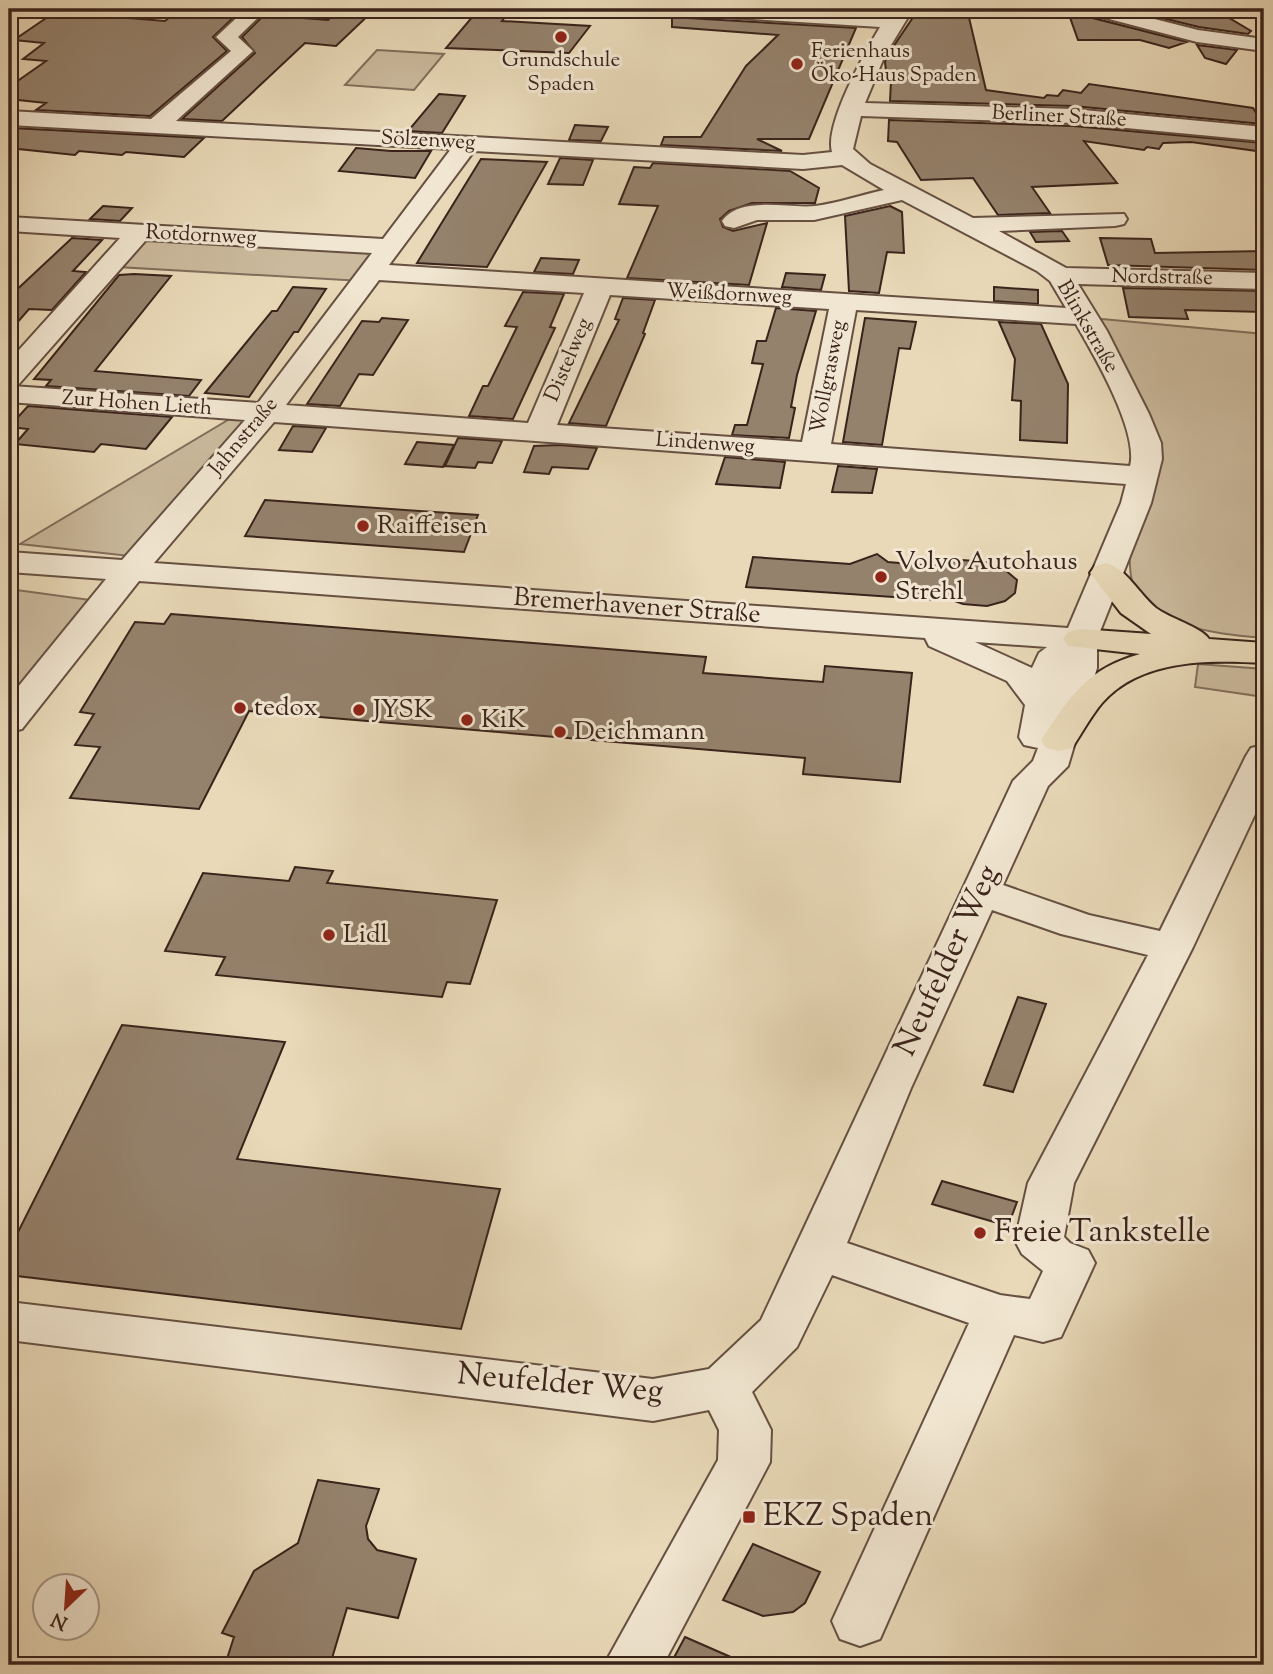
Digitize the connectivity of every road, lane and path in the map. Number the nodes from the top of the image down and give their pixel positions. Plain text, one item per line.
1 (257, 9) edge
2 (688, 9) edge
3 (1093, 9) edge
4 (897, 15) edge
5 (1264, 46) edge
6 (853, 109) junction
7 (9, 118) edge
8 (157, 126) junction
9 (1264, 134) edge
10 (467, 144) junction
11 (847, 158) junction
12 (905, 192) junction
13 (1115, 219) dead end
14 (734, 221) dead end
15 (9, 224) edge
16 (969, 225) junction
17 (139, 232) junction
18 (393, 247) junction
19 (373, 272) junction
20 (1060, 276) junction
21 (1264, 281) edge
22 (600, 287) junction
23 (844, 302) junction
24 (1085, 317) junction
25 (9, 378) edge
26 (9, 394) edge
27 (265, 414) junction
28 (539, 432) junction
29 (815, 452) junction
30 (1145, 476) junction
31 (9, 562) edge
32 (129, 572) junction
33 (1106, 573) junction
34 (910, 626) junction
35 (1080, 639) junction
36 (1221, 649) junction
37 (1264, 653) edge
38 (1043, 704) junction
39 (9, 721) edge
40 (1059, 740) junction
41 (1264, 756) edge
42 (1032, 781) junction
43 (981, 890) junction
44 (1173, 947) junction
45 (819, 1252) junction
46 (998, 1314) junction
47 (9, 1321) edge
48 (724, 1387) junction
49 (860, 1621) dead end
50 (633, 1665) edge

1 - 8 street
2 - 4 street
3 - 5 street
4 - 6 street
6 - 9 street, Berliner Straße
6 - 11 street
7 - 8 street, Sölzenweg
8 - 10 street, Sölzenweg
10 - 11 street, Sölzenweg
10 - 18 street, Jahnstraße
11 - 12 street, Blinkstraße
12 - 14 street
12 - 16 street, Blinkstraße
13 - 16 street
15 - 17 street, Rotdornweg
16 - 20 street, Blinkstraße
17 - 18 street, Rotdornweg
17 - 25 street
18 - 19 street, Jahnstraße
19 - 22 street, Weißdornweg
19 - 27 street, Jahnstraße
20 - 21 street, Nordstraße
20 - 24 street, Blinkstraße
22 - 23 street, Weißdornweg
22 - 28 street, Distelweg
23 - 24 street, Weißdornweg
23 - 29 street, Wollgrasweg
24 - 30 street, Blinkstraße
26 - 27 street, Zur Hohen Lieth
27 - 28 street, Lindenweg
27 - 32 street, Jahnstraße
28 - 29 street, Lindenweg
29 - 30 street, Lindenweg
30 - 33 street, Blinkstraße
31 - 32 street, Bremerhavener Straße
32 - 34 street, Bremerhavener Straße
32 - 39 street, Jahnstraße
33 - 35 street, Blinkstraße
33 - 36 main road
34 - 35 street, Bremerhavener Straße
34 - 38 street
35 - 36 main road, Bremerhavener Straße
35 - 38 street, Neufelder Weg
35 - 40 street, Neufelder Weg
36 - 37 main road, Bremerhavener Straße
36 - 40 main road
38 - 42 street, Neufelder Weg
40 - 42 street, Neufelder Weg
41 - 44 street
42 - 43 street, Neufelder Weg
43 - 44 street
43 - 45 street, Neufelder Weg
44 - 46 street
45 - 46 street
45 - 48 street, Neufelder Weg
46 - 49 street
47 - 48 street, Neufelder Weg
48 - 50 street

